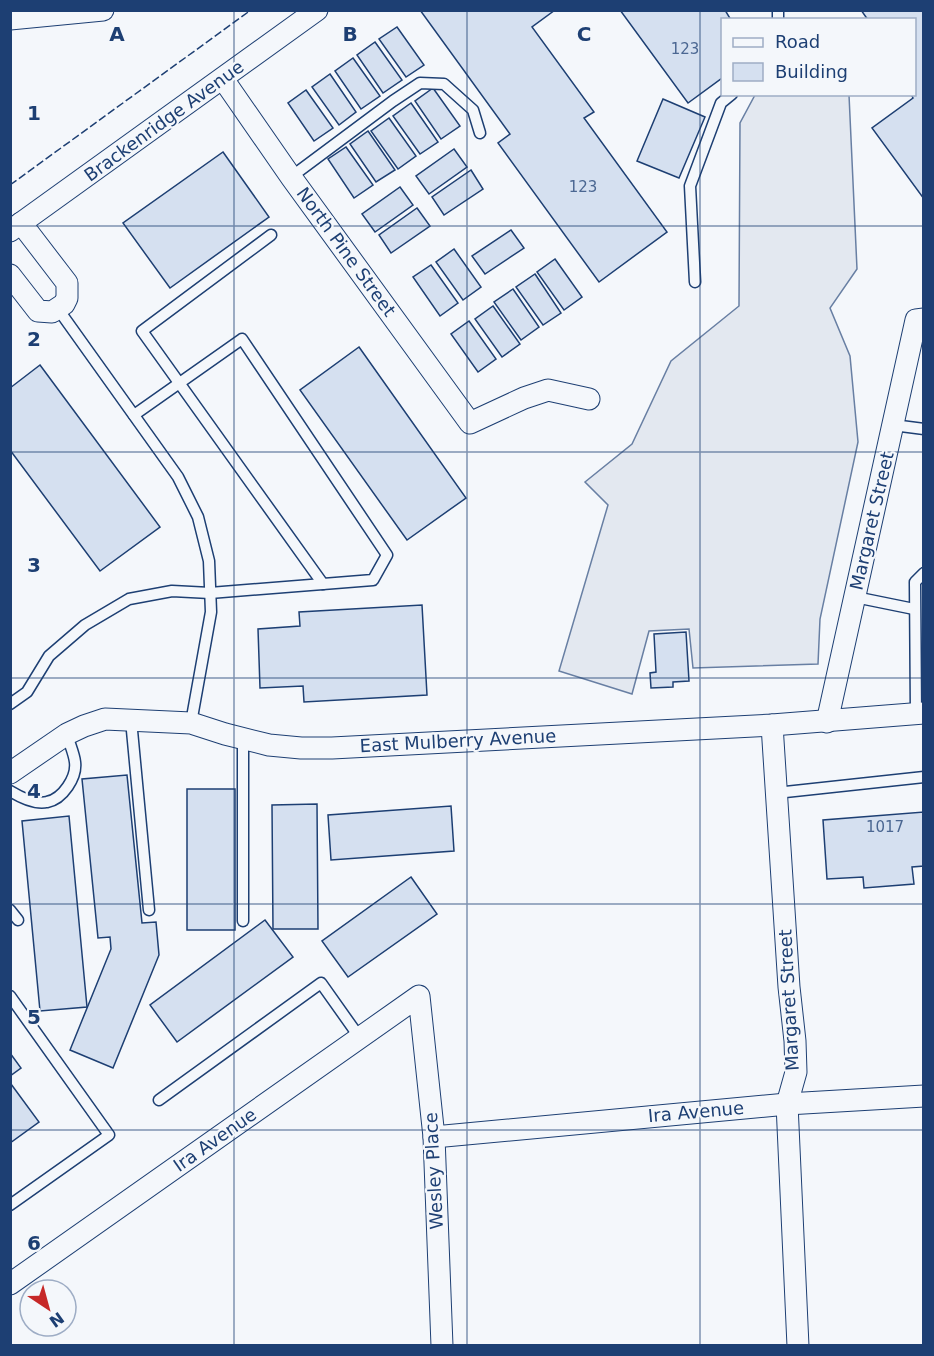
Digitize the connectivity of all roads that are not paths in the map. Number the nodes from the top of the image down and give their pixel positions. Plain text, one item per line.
1 (15, 10) edge
2 (103, 10) edge
3 (317, 10) edge
4 (10, 19) edge
5 (223, 79) junction
6 (730, 96) edge
7 (480, 133) dead end
8 (291, 177) junction
9 (16, 227) edge
10 (271, 235) dead end
11 (10, 276) edge
12 (695, 282) dead end
13 (58, 309) junction
14 (920, 320) edge
15 (180, 382) junction
16 (590, 399) dead end
17 (134, 415) junction
18 (893, 425) junction
19 (924, 429) edge
20 (924, 573) edge
21 (323, 584) junction
22 (210, 593) junction
23 (855, 597) junction
24 (914, 609) junction
25 (10, 704) edge
26 (920, 714) edge
27 (131, 720) junction
28 (827, 722) junction
29 (191, 723) junction
30 (772, 725) junction
31 (67, 735) junction
32 (243, 739) junction
33 (10, 773) edge
34 (924, 777) edge
35 (10, 791) edge
36 (776, 794) junction
37 (10, 910) edge
38 (149, 910) dead end
39 (18, 920) dead end
40 (243, 921) dead end
41 (10, 996) edge
42 (419, 996) joint
43 (360, 1038) junction
44 (924, 1096) edge
45 (159, 1100) dead end
46 (787, 1104) junction
47 (434, 1137) junction
48 (10, 1204) edge
49 (10, 1284) edge
50 (442, 1346) edge
51 (798, 1346) edge

1 - 4 street
2 - 4 street
3 - 5 street, Brackenridge Avenue
5 - 8 street, North Pine Street
5 - 9 street, Brackenridge Avenue
6 - 12 lane
7 - 8 lane
8 - 16 street, North Pine Street
9 - 13 street
10 - 15 lane
11 - 13 street
13 - 17 lane
14 - 18 street, Margaret Street
15 - 17 lane
15 - 21 lane
15 - 21 lane
17 - 22 lane
18 - 19 lane
18 - 23 street, Margaret Street
20 - 24 lane
21 - 22 lane
22 - 25 lane
22 - 29 lane
23 - 24 lane
23 - 28 street, Margaret Street
24 - 26 lane
26 - 28 street, East Mulberry Avenue
27 - 29 street, East Mulberry Avenue
27 - 31 street, East Mulberry Avenue
27 - 38 lane
28 - 30 street, East Mulberry Avenue
29 - 32 street, East Mulberry Avenue
30 - 32 street, East Mulberry Avenue
30 - 36 street, Margaret Street
31 - 33 street, East Mulberry Avenue
31 - 35 lane
32 - 40 lane
34 - 36 lane
36 - 46 street, Margaret Street
37 - 39 lane
41 - 48 lane
42 - 43 street, Ira Avenue
42 - 47 street, Wesley Place
43 - 45 lane
43 - 49 street, Ira Avenue
44 - 46 street, Ira Avenue
46 - 47 street, Ira Avenue
46 - 51 street, Margaret Street
47 - 50 street, Wesley Place

